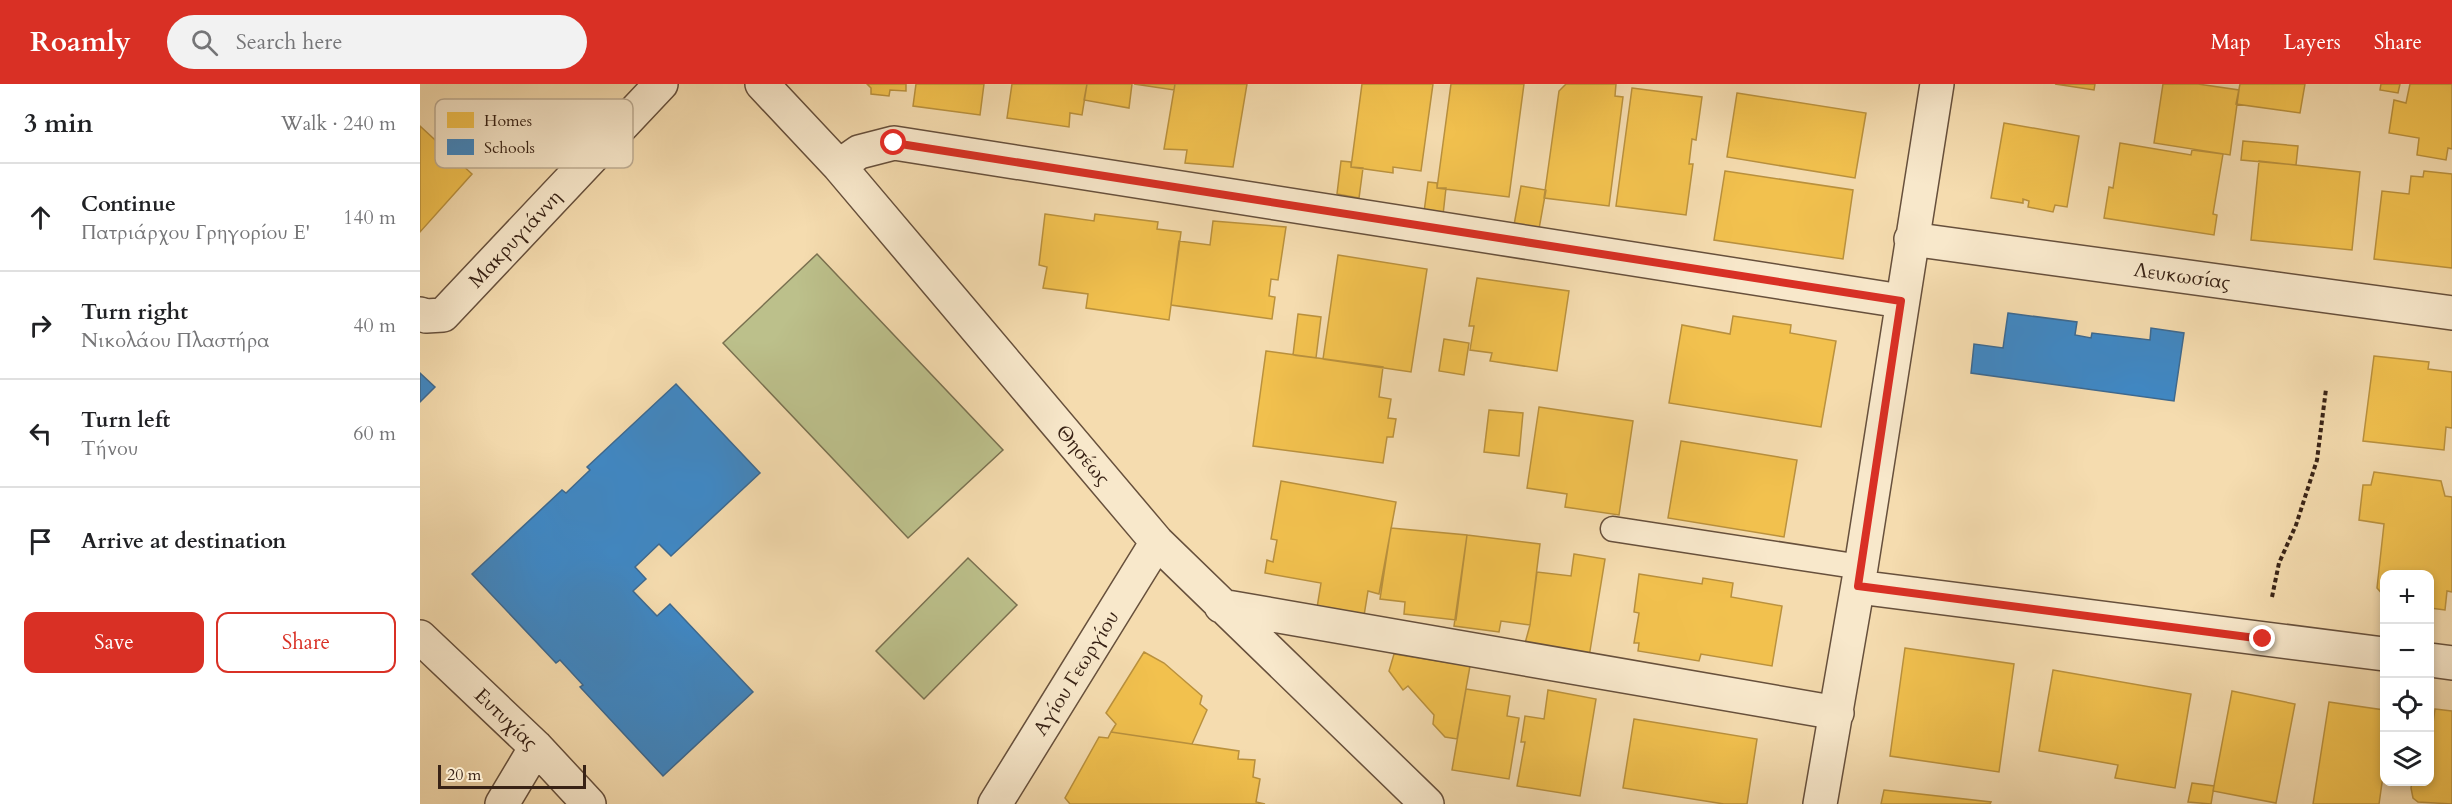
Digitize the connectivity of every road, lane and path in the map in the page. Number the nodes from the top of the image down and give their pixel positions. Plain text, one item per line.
1 (661, 84) edge
2 (762, 84) edge
3 (1937, 84) edge
4 (633, 112) edge
5 (839, 166) junction
6 (577, 168) edge
7 (1911, 239) junction
8 (1901, 301) junction
9 (2452, 313) edge
10 (432, 314) edge
11 (2326, 389) dead end
12 (1613, 529) dead end
13 (1157, 542) junction
14 (1859, 577) junction
15 (1221, 606) junction
16 (420, 637) edge
17 (2263, 639) junction
18 (2380, 653) edge
19 (2434, 661) edge
20 (2452, 663) edge
21 (1837, 713) junction
22 (536, 747) junction
23 (502, 804) edge
24 (590, 804) edge
25 (995, 804) edge
26 (1427, 804) edge
27 (1820, 804) edge

1 - 4 street, Μακρυγιάννη
2 - 5 street, Θησέως
3 - 7 street
5 - 8 street
5 - 13 street, Θησέως
6 - 10 street, Μακρυγιάννη
7 - 8 street
7 - 9 street, Λευκωσίας
8 - 14 street
11 - 17 path
12 - 14 lane
13 - 15 street, Θησέως
13 - 25 street, Αγίου Γεωργίου
14 - 17 street
14 - 21 street
15 - 21 street
15 - 26 street, Θησέως
16 - 22 street, Ευτυχίας
17 - 18 street
19 - 20 street
21 - 27 street
22 - 23 street
22 - 24 street, Ευτυχίας

